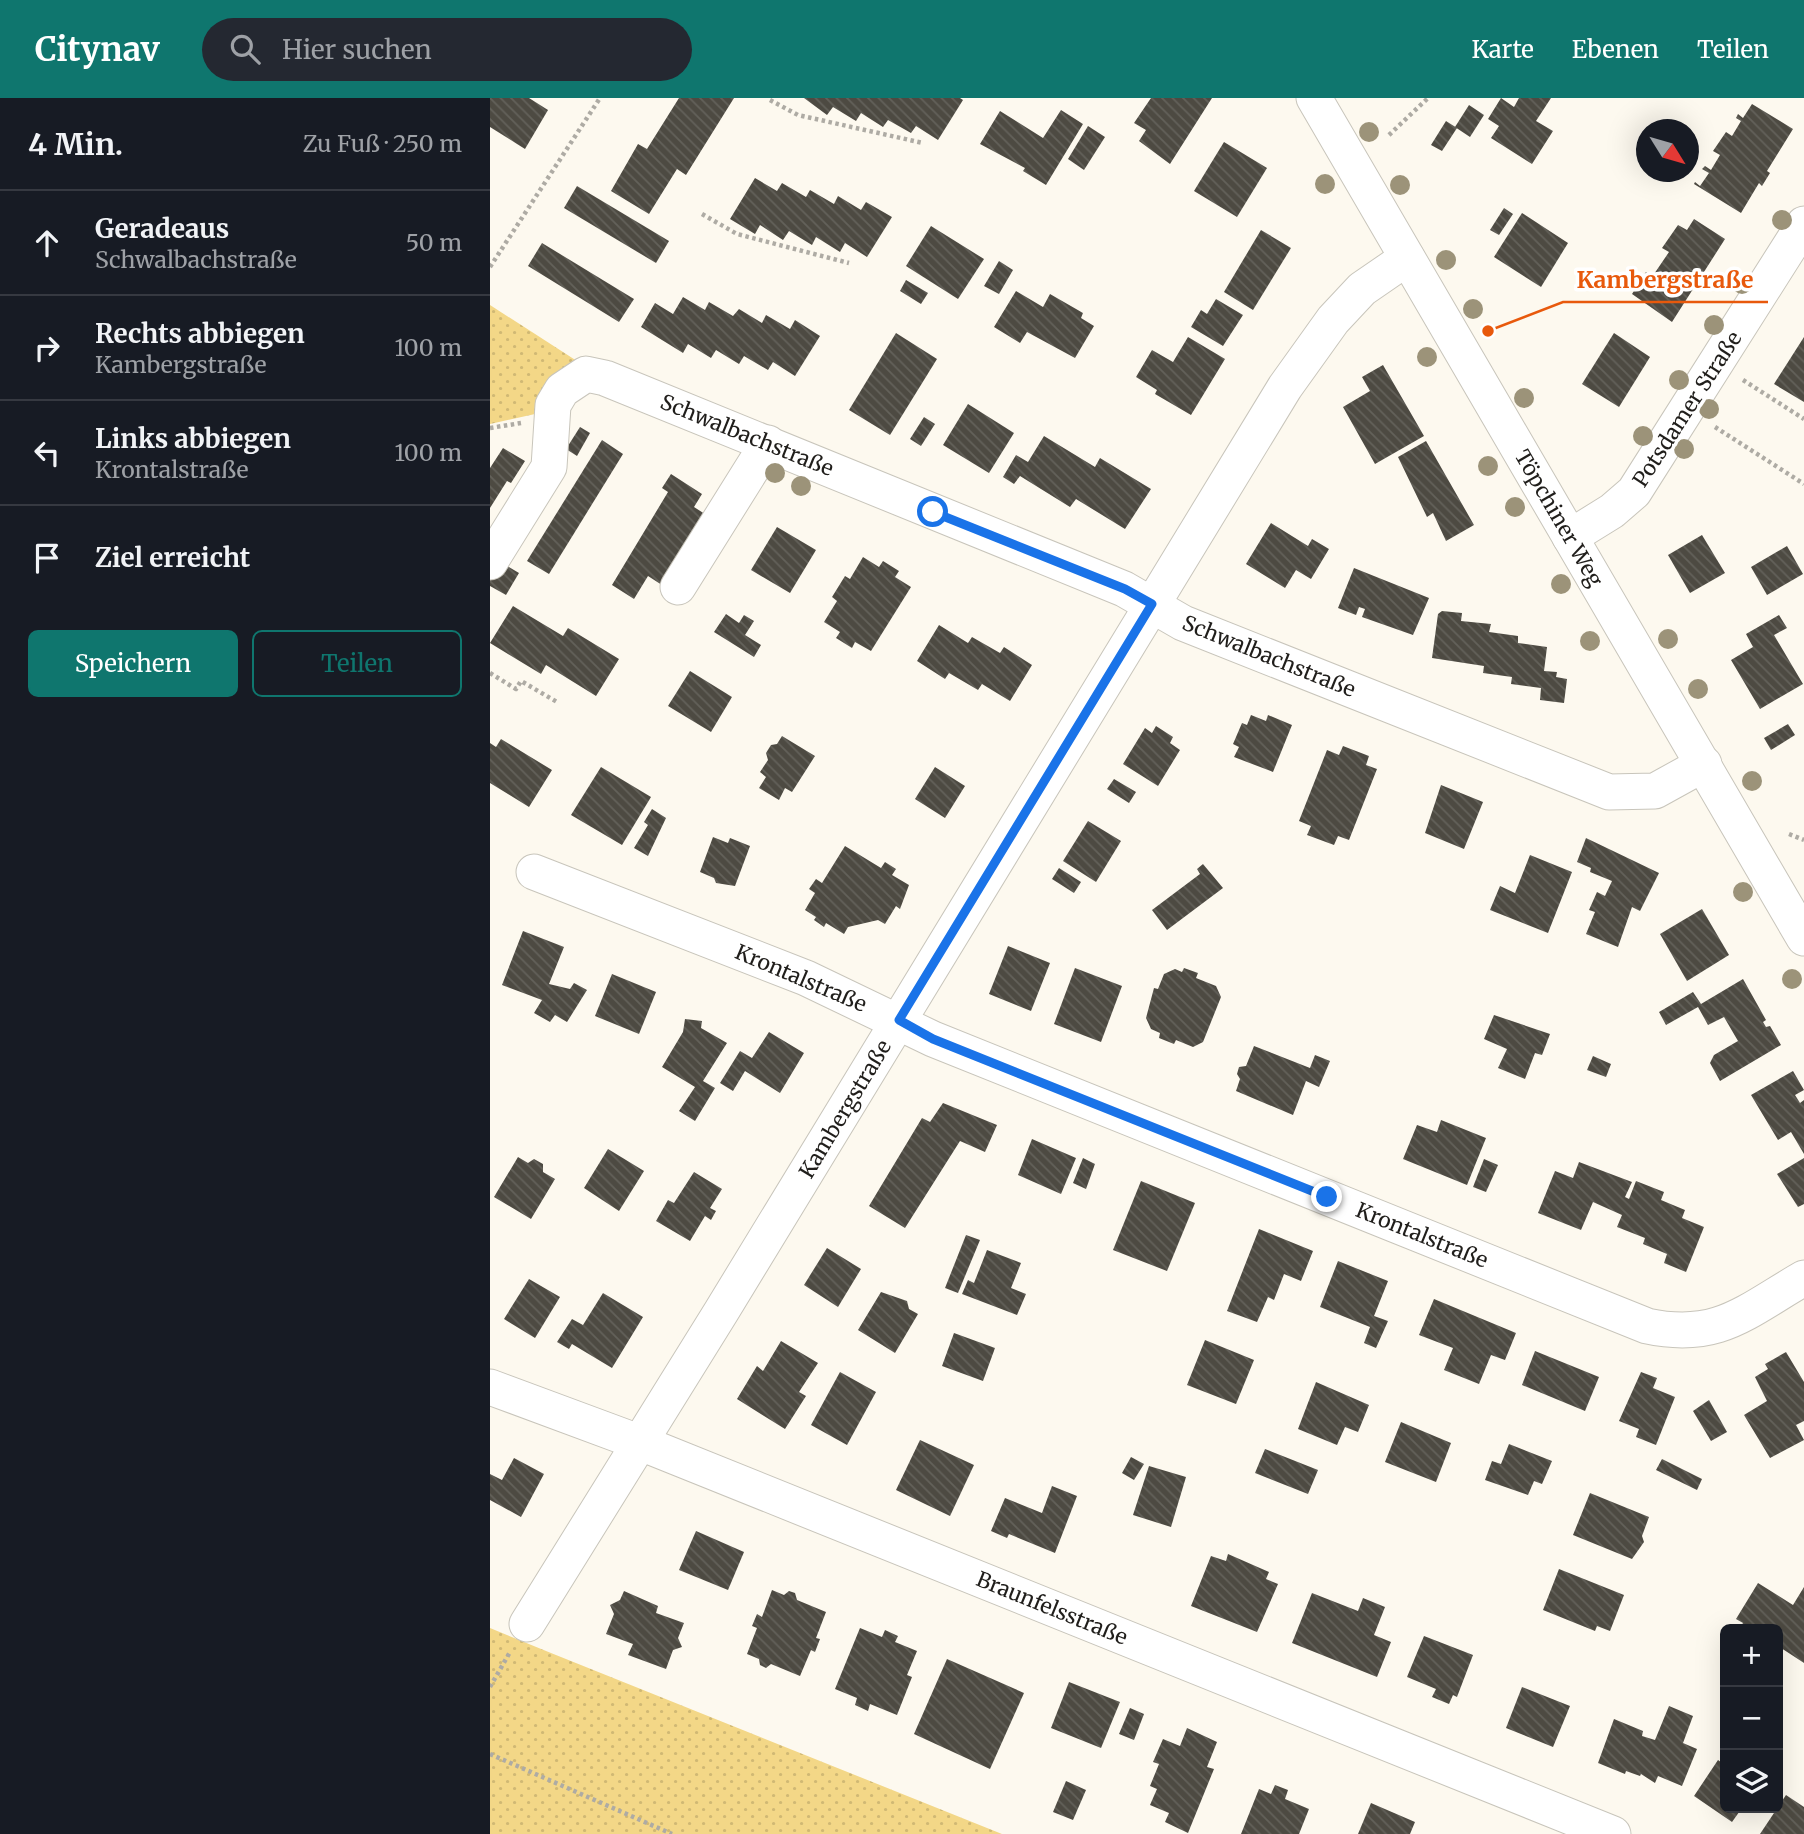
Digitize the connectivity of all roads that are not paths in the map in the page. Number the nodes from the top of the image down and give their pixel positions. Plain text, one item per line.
1 (1314, 98) edge
2 (1804, 224) edge
3 (1407, 258) junction
4 (768, 443) junction
5 (1570, 537) junction
6 (490, 562) edge
7 (678, 587) dead end
8 (1152, 604) junction
9 (1704, 764) junction
10 (534, 872) dead end
11 (1804, 938) edge
12 (899, 1020) junction
13 (1804, 1278) edge
14 (490, 1387) edge
15 (641, 1443) junction
16 (527, 1624) road end
17 (1613, 1834) edge

1 - 3 street, Töpchiner Weg
2 - 5 street, Potsdamer Straße
3 - 5 street, Töpchiner Weg
3 - 8 street, Kambergstraße
4 - 6 street, Schwalbachstraße
4 - 7 street
4 - 8 street, Schwalbachstraße
5 - 9 street, Töpchiner Weg
8 - 9 street, Schwalbachstraße
8 - 12 street, Kambergstraße
9 - 11 street, Töpchiner Weg
10 - 12 street, Krontalstraße
12 - 13 street, Krontalstraße
12 - 15 street, Kambergstraße
14 - 15 street, Braunfelsstraße
15 - 16 street, Kambergstraße
15 - 17 street, Braunfelsstraße

